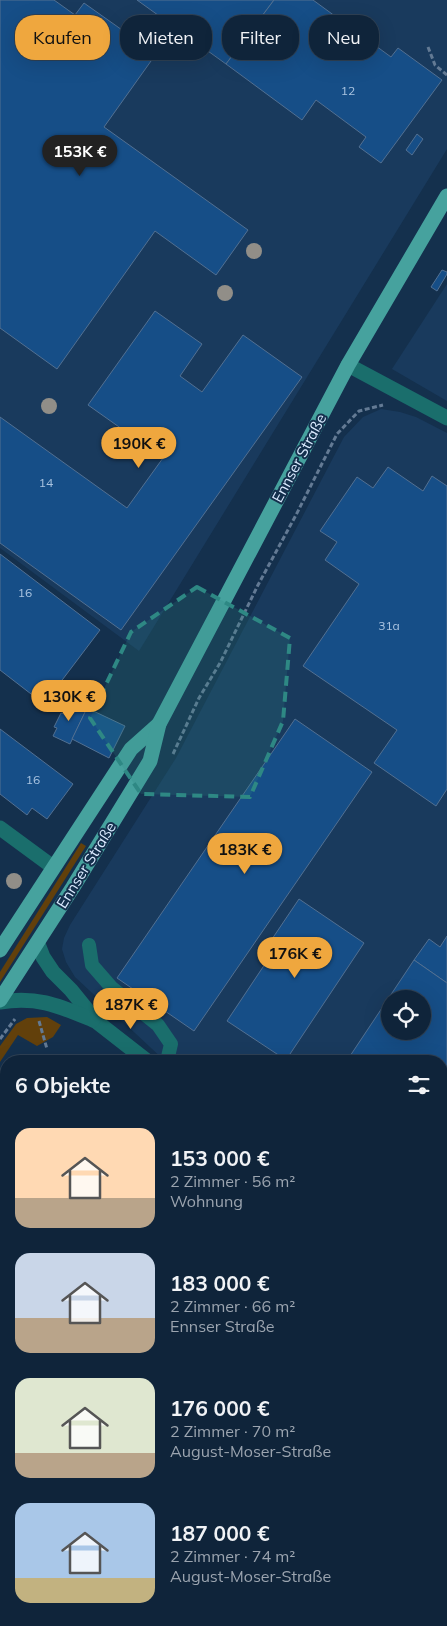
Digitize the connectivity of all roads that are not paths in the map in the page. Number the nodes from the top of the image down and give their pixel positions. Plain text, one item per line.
1 (447, 196) edge
2 (348, 365) junction
3 (447, 418) edge
4 (159, 724) junction
5 (0, 828) edge
6 (53, 867) junction
7 (38, 944) junction
8 (89, 945) dead end
9 (0, 950) edge
10 (0, 1001) edge
11 (97, 1022) junction
12 (139, 1055) edge
13 (168, 1055) edge

1 - 2 main road, Ennser Straße
2 - 3 street
2 - 4 main road, Ennser Straße
4 - 6 main road, Ennser Straße
4 - 7 main road, Ennser Straße
5 - 6 street
6 - 9 main road, Ennser Straße
7 - 10 main road, Ennser Straße
7 - 11 street
8 - 13 lane
10 - 11 street
11 - 12 street

